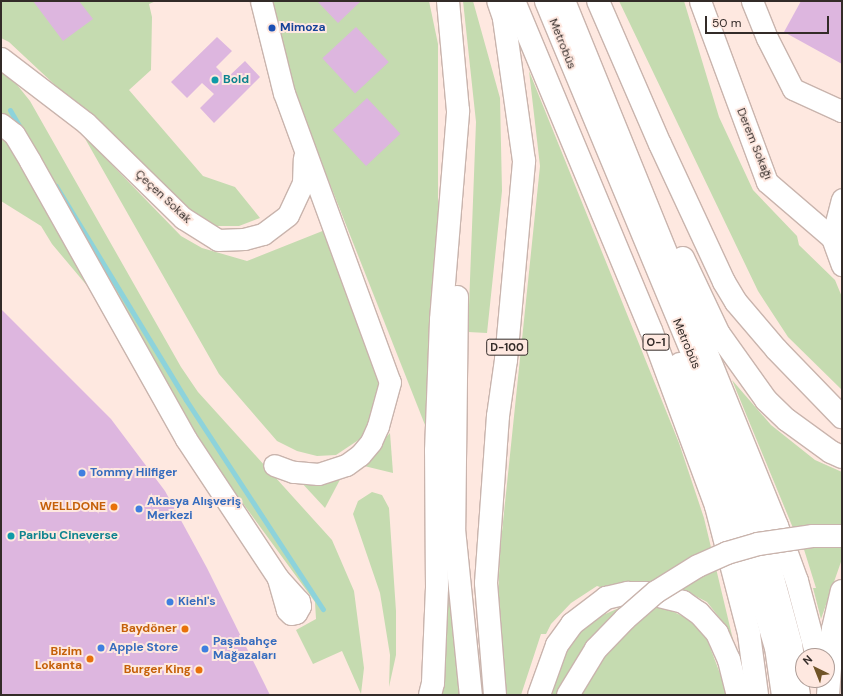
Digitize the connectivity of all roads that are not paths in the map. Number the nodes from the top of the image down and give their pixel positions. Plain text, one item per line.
1 (261, 1) edge
2 (448, 1) edge
3 (498, 1) edge
4 (514, 1) edge
5 (532, 1) edge
6 (545, 1) edge
7 (564, 1) edge
8 (598, 1) edge
9 (700, 1) edge
10 (752, 1) edge
11 (3, 59) edge
12 (842, 109) edge
13 (458, 111) junction
14 (608, 112) junction
15 (1, 124) edge
16 (304, 151) junction
17 (842, 199) edge
18 (292, 207) junction
19 (326, 210) junction
20 (832, 238) junction
21 (842, 265) edge
22 (842, 417) edge
23 (842, 457) edge
24 (274, 465) dead end
25 (842, 536) edge
26 (278, 578) dead end
27 (842, 591) edge
28 (815, 648) edge
29 (793, 694) edge
30 (430, 695) edge
31 (471, 695) edge
32 (495, 695) edge
33 (539, 695) edge
34 (568, 695) edge
35 (738, 695) edge
36 (757, 695) edge
37 (827, 695) edge

1 - 16 street
2 - 13 highway
3 - 32 highway, D-100
4 - 36 highway, O-1
5 - 29 street, Metrobüs
6 - 29 street, Metrobüs
7 - 14 highway
8 - 22 highway
9 - 20 street, Derem Sokağı
10 - 12 street
11 - 18 street, Çeçen Sokak
13 - 30 highway
13 - 31 highway
14 - 23 highway
14 - 28 highway
15 - 26 street
16 - 18 street, Çeçen Sokak
16 - 19 street
17 - 20 street
18 - 19 street
19 - 24 street
20 - 21 street, Derem Sokağı
25 - 34 highway, bridge
27 - 37 highway
33 - 35 highway

